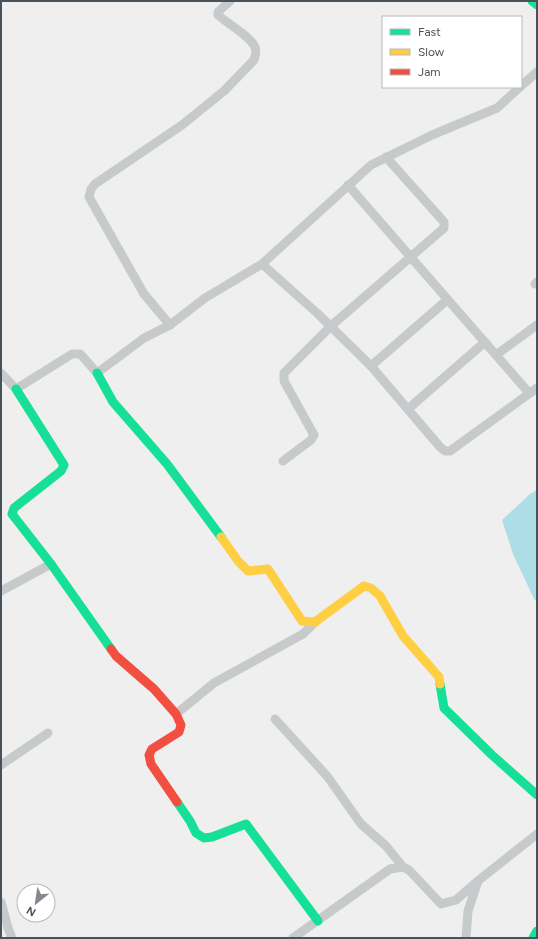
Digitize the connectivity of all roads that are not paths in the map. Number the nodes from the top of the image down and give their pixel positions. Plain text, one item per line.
1 (230, 1) edge
2 (532, 1) edge
3 (537, 5) edge
4 (537, 72) edge
5 (522, 85) edge
6 (519, 88) edge
7 (386, 157) junction
8 (348, 185) junction
9 (410, 257) junction
10 (262, 264) junction
11 (447, 300) junction
12 (170, 325) junction
13 (537, 325) edge
14 (331, 326) junction
15 (485, 342) junction
16 (496, 355) junction
17 (371, 366) junction
18 (96, 373) junction
19 (1, 374) edge
20 (16, 389) junction
21 (533, 391) edge
22 (408, 409) junction
23 (283, 462) dead end
24 (51, 564) junction
25 (1, 592) edge
26 (315, 622) junction
27 (176, 714) junction
28 (275, 719) dead end
29 (48, 733) dead end
30 (1, 765) edge
31 (537, 795) edge
32 (537, 834) edge
33 (403, 867) junction
34 (478, 880) junction
35 (1, 902) edge
36 (318, 921) junction
37 (537, 931) edge
38 (12, 938) edge
39 (293, 938) edge
40 (466, 938) edge
41 (533, 938) edge

1 - 12 street
2 - 3 street
4 - 5 street
6 - 7 street
7 - 8 street
7 - 9 street
8 - 9 street
8 - 10 street
9 - 11 street
9 - 14 street
10 - 12 street
10 - 14 street
11 - 15 street
11 - 17 street
12 - 18 street
13 - 16 street
14 - 17 street
14 - 23 street
15 - 16 street
15 - 22 street
16 - 21 street
17 - 22 street
18 - 20 street
18 - 26 street
19 - 20 street
20 - 24 street
21 - 22 street
24 - 25 street
24 - 27 street
26 - 27 street
26 - 31 street
27 - 36 street
28 - 33 street
29 - 30 street
32 - 34 street
33 - 34 street
33 - 36 street
34 - 40 street
35 - 38 street
36 - 39 street
37 - 41 street

